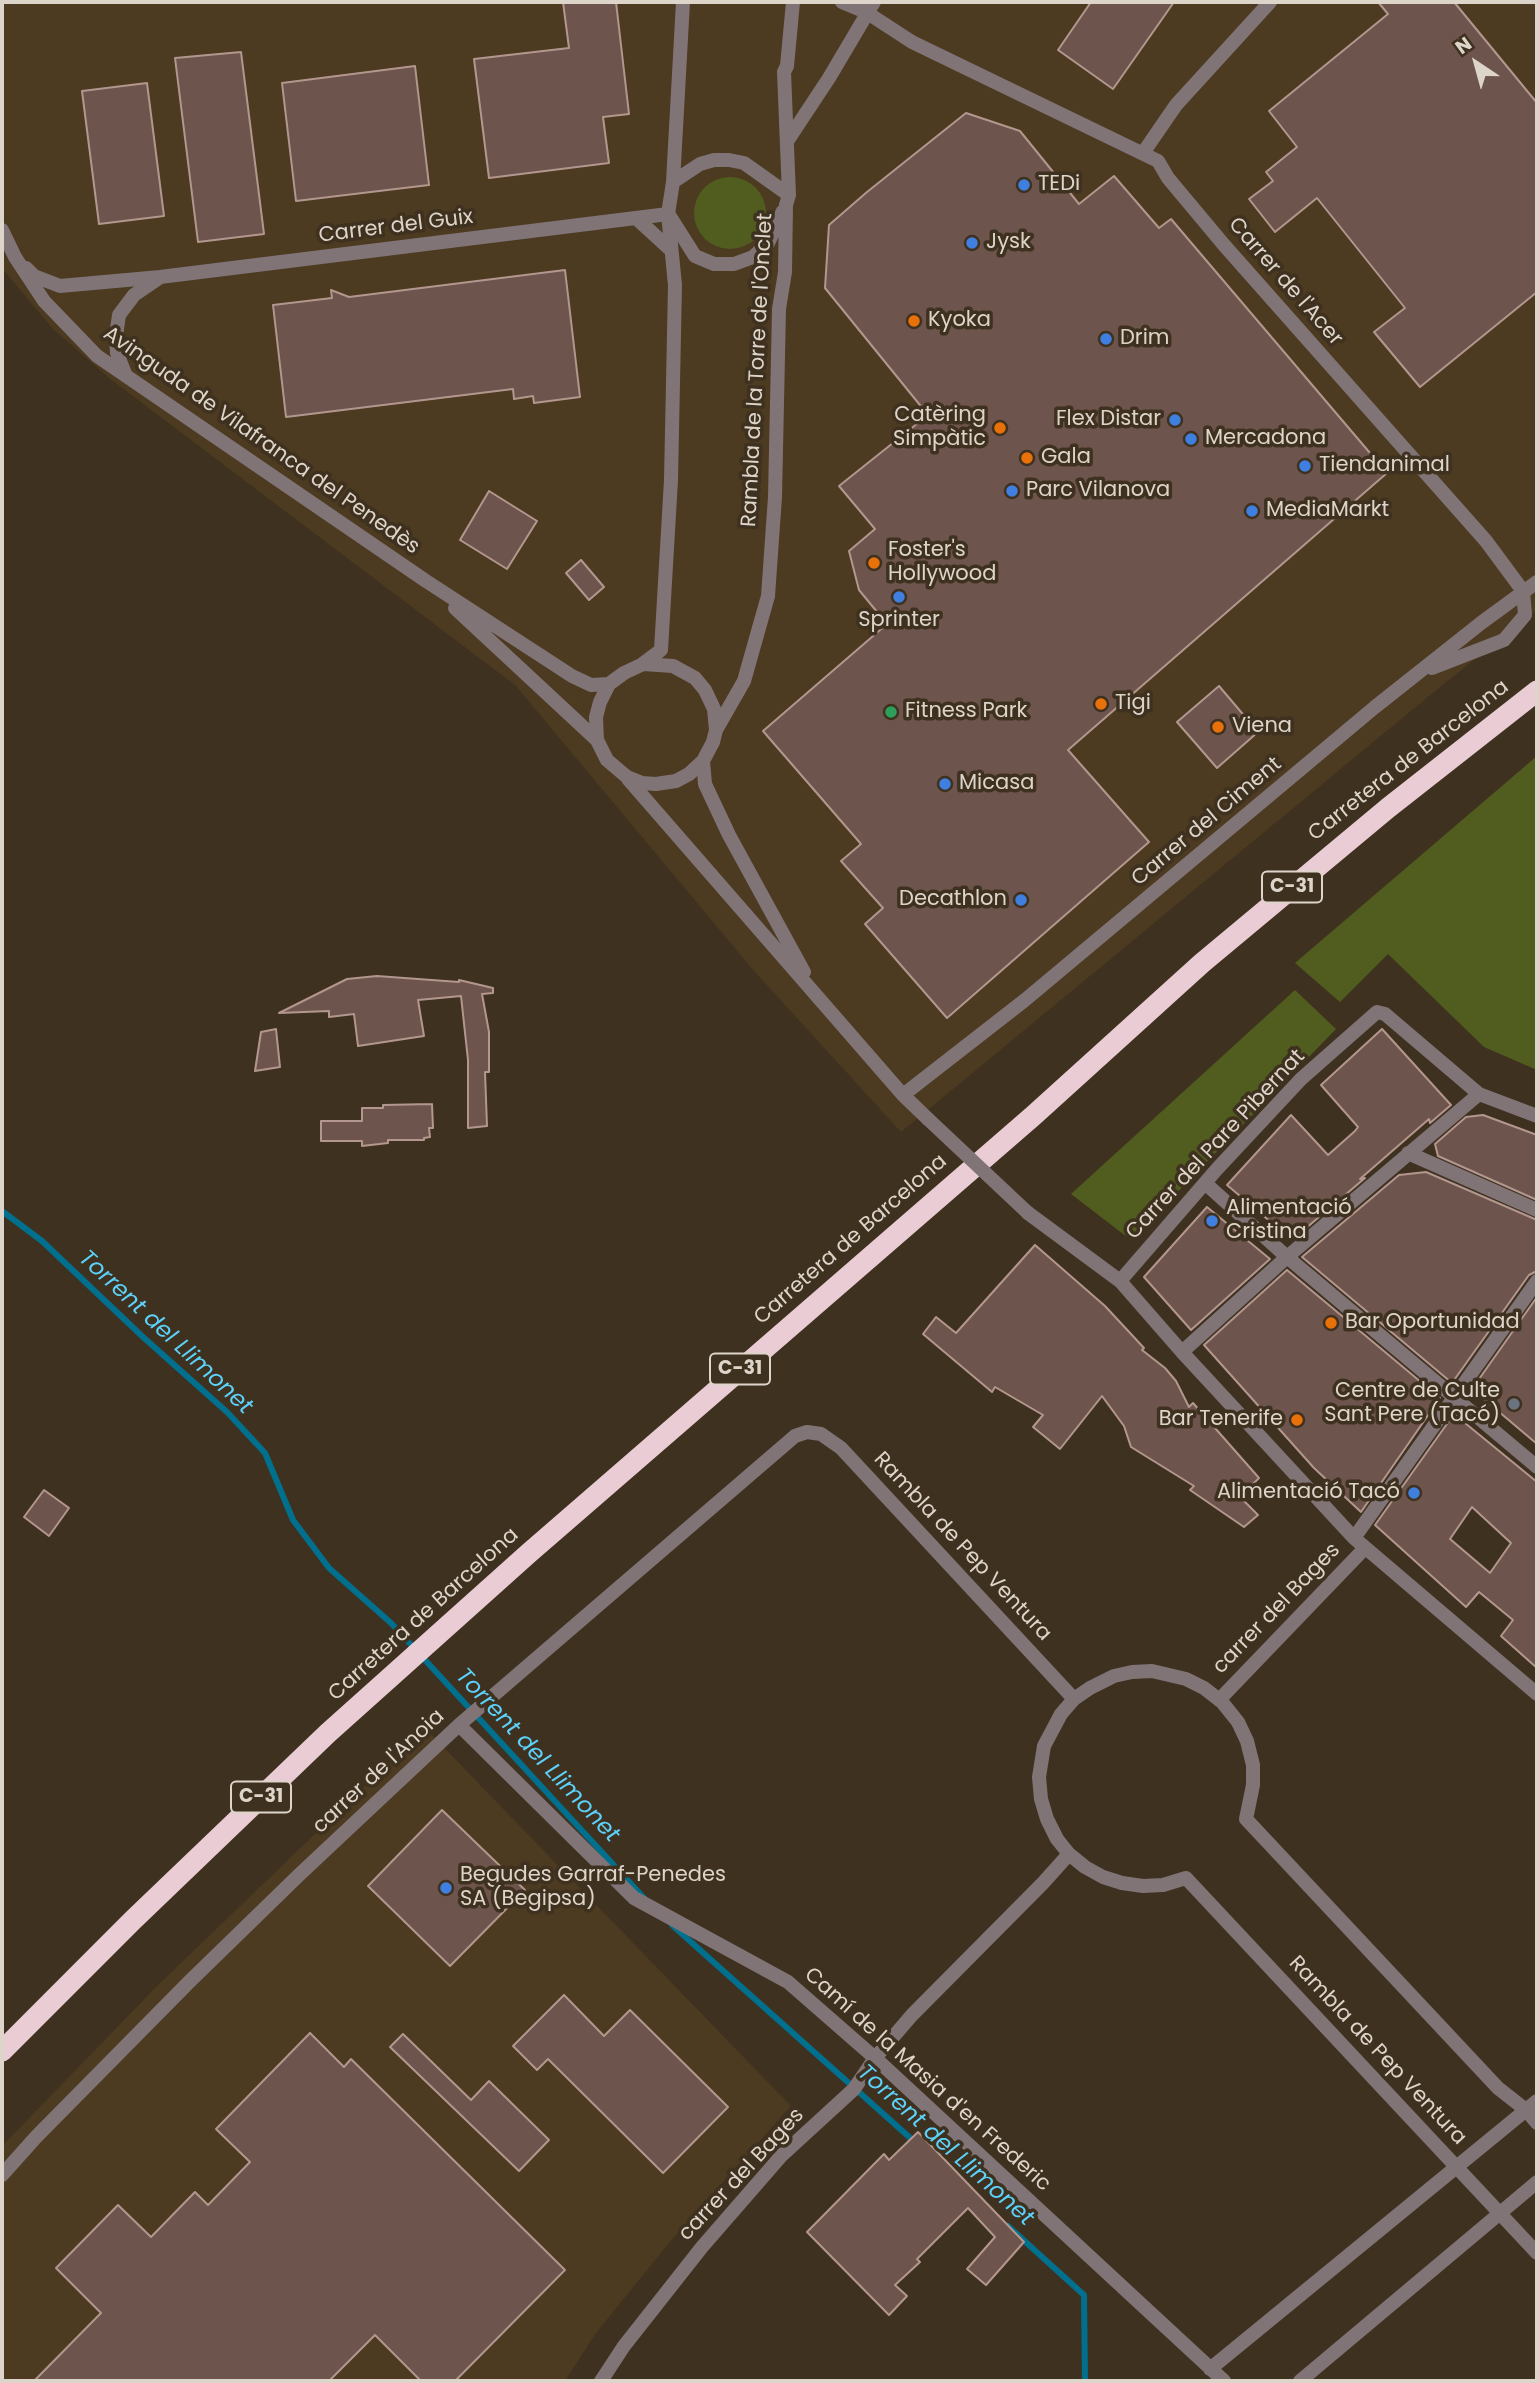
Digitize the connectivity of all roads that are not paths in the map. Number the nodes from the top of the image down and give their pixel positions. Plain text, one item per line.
1 (683, 2) edge
2 (793, 2) edge
3 (842, 2) edge
4 (1270, 2) edge
5 (870, 7) edge
6 (788, 140) junction
7 (1143, 153) junction
8 (673, 182) junction
9 (788, 200) junction
10 (668, 214) junction
11 (636, 218) junction
12 (2, 230) edge
13 (671, 250) junction
14 (15, 257) junction
15 (160, 277) junction
16 (126, 376) junction
17 (426, 581) junction
18 (1537, 582) edge
19 (1522, 591) junction
20 (643, 664) junction
21 (1421, 672) junction
22 (609, 684) junction
23 (1537, 691) edge
24 (716, 730) junction
25 (597, 740) junction
26 (703, 761) junction
27 (626, 777) junction
28 (814, 992) junction
29 (1479, 1094) junction
30 (903, 1096) junction
31 (1537, 1116) edge
32 (1408, 1153) junction
33 (1205, 1183) junction
34 (1537, 1210) edge
35 (1287, 1258) junction
36 (1120, 1281) junction
37 (1536, 1286) edge
38 (1182, 1352) junction
39 (1454, 1397) junction
40 (812, 1433) joint
41 (1537, 1467) edge
42 (1360, 1543) junction
43 (1537, 1694) edge
44 (1074, 1699) junction
45 (1219, 1700) junction
46 (459, 1726) junction
47 (1069, 1854) junction
48 (2, 2051) edge
49 (875, 2058) junction
50 (1532, 2106) edge
51 (1537, 2123) edge
52 (1457, 2168) junction
53 (2, 2175) edge
54 (1537, 2182) edge
55 (1500, 2213) junction
56 (1537, 2253) edge
57 (1210, 2369) junction
58 (601, 2381) edge
59 (1224, 2381) edge
60 (1300, 2381) edge

1 - 8 street
2 - 6 street, Rambla de la Torre de l'Onclet
3 - 5 street, Carrer de l'Acer
4 - 7 street
5 - 6 street
5 - 7 street, Carrer de l'Acer
6 - 9 street, Rambla de la Torre de l'Onclet
7 - 19 street, Carrer de l'Acer
8 - 9 street
8 - 10 street
9 - 10 street
9 - 24 street, Rambla de la Torre de l'Onclet
10 - 11 street, Carrer del Guix
10 - 13 street
11 - 13 street
11 - 15 street, Carrer del Guix
12 - 14 street, Avinguda de Vilafranca del Penedès
13 - 20 street
14 - 15 street, Carrer del Guix
14 - 16 street, Avinguda de Vilafranca del Penedès
15 - 16 street, Carrer del Guix
16 - 17 street, Avinguda de Vilafranca del Penedès
17 - 22 street, Avinguda de Vilafranca del Penedès
17 - 25 street, Avinguda de Vilafranca del Penedès
18 - 19 street, Carrer del Ciment
19 - 21 street, Carrer del Ciment
19 - 21 street
20 - 22 street
20 - 24 street
21 - 30 street, Carrer del Ciment
22 - 25 street
23 - 48 highway, Carretera de Barcelona / C-31
24 - 26 street
25 - 27 street
26 - 27 street
26 - 28 street
27 - 28 street
28 - 30 street
29 - 31 street
29 - 32 street
29 - 33 street, Carrer del Pare Pibernat
30 - 36 street, bridge
32 - 34 street
32 - 35 street
33 - 35 street
33 - 36 street, Carrer del Pare Pibernat
35 - 38 street
35 - 39 street
36 - 38 street
37 - 39 street, carrer del Bages
38 - 42 street
39 - 41 street
39 - 42 street, carrer del Bages
40 - 44 street, Rambla de Pep Ventura
40 - 46 street, carrer de l'Anoia
42 - 43 street
42 - 45 street, carrer del Bages
44 - 45 street
44 - 47 street
45 - 50 street
46 - 49 street, Camí de la Masia d'en Frederic
46 - 53 street, carrer de l'Anoia
47 - 49 street, carrer del Bages
47 - 52 street, Rambla de Pep Ventura
49 - 57 street, Camí de la Masia d'en Frederic
49 - 58 street, carrer del Bages
50 - 51 street
50 - 52 street
52 - 55 street, Rambla de Pep Ventura
52 - 57 street
54 - 55 street
55 - 56 street, Rambla de Pep Ventura
55 - 60 street
57 - 59 street, Camí de la Masia d'en Frederic

